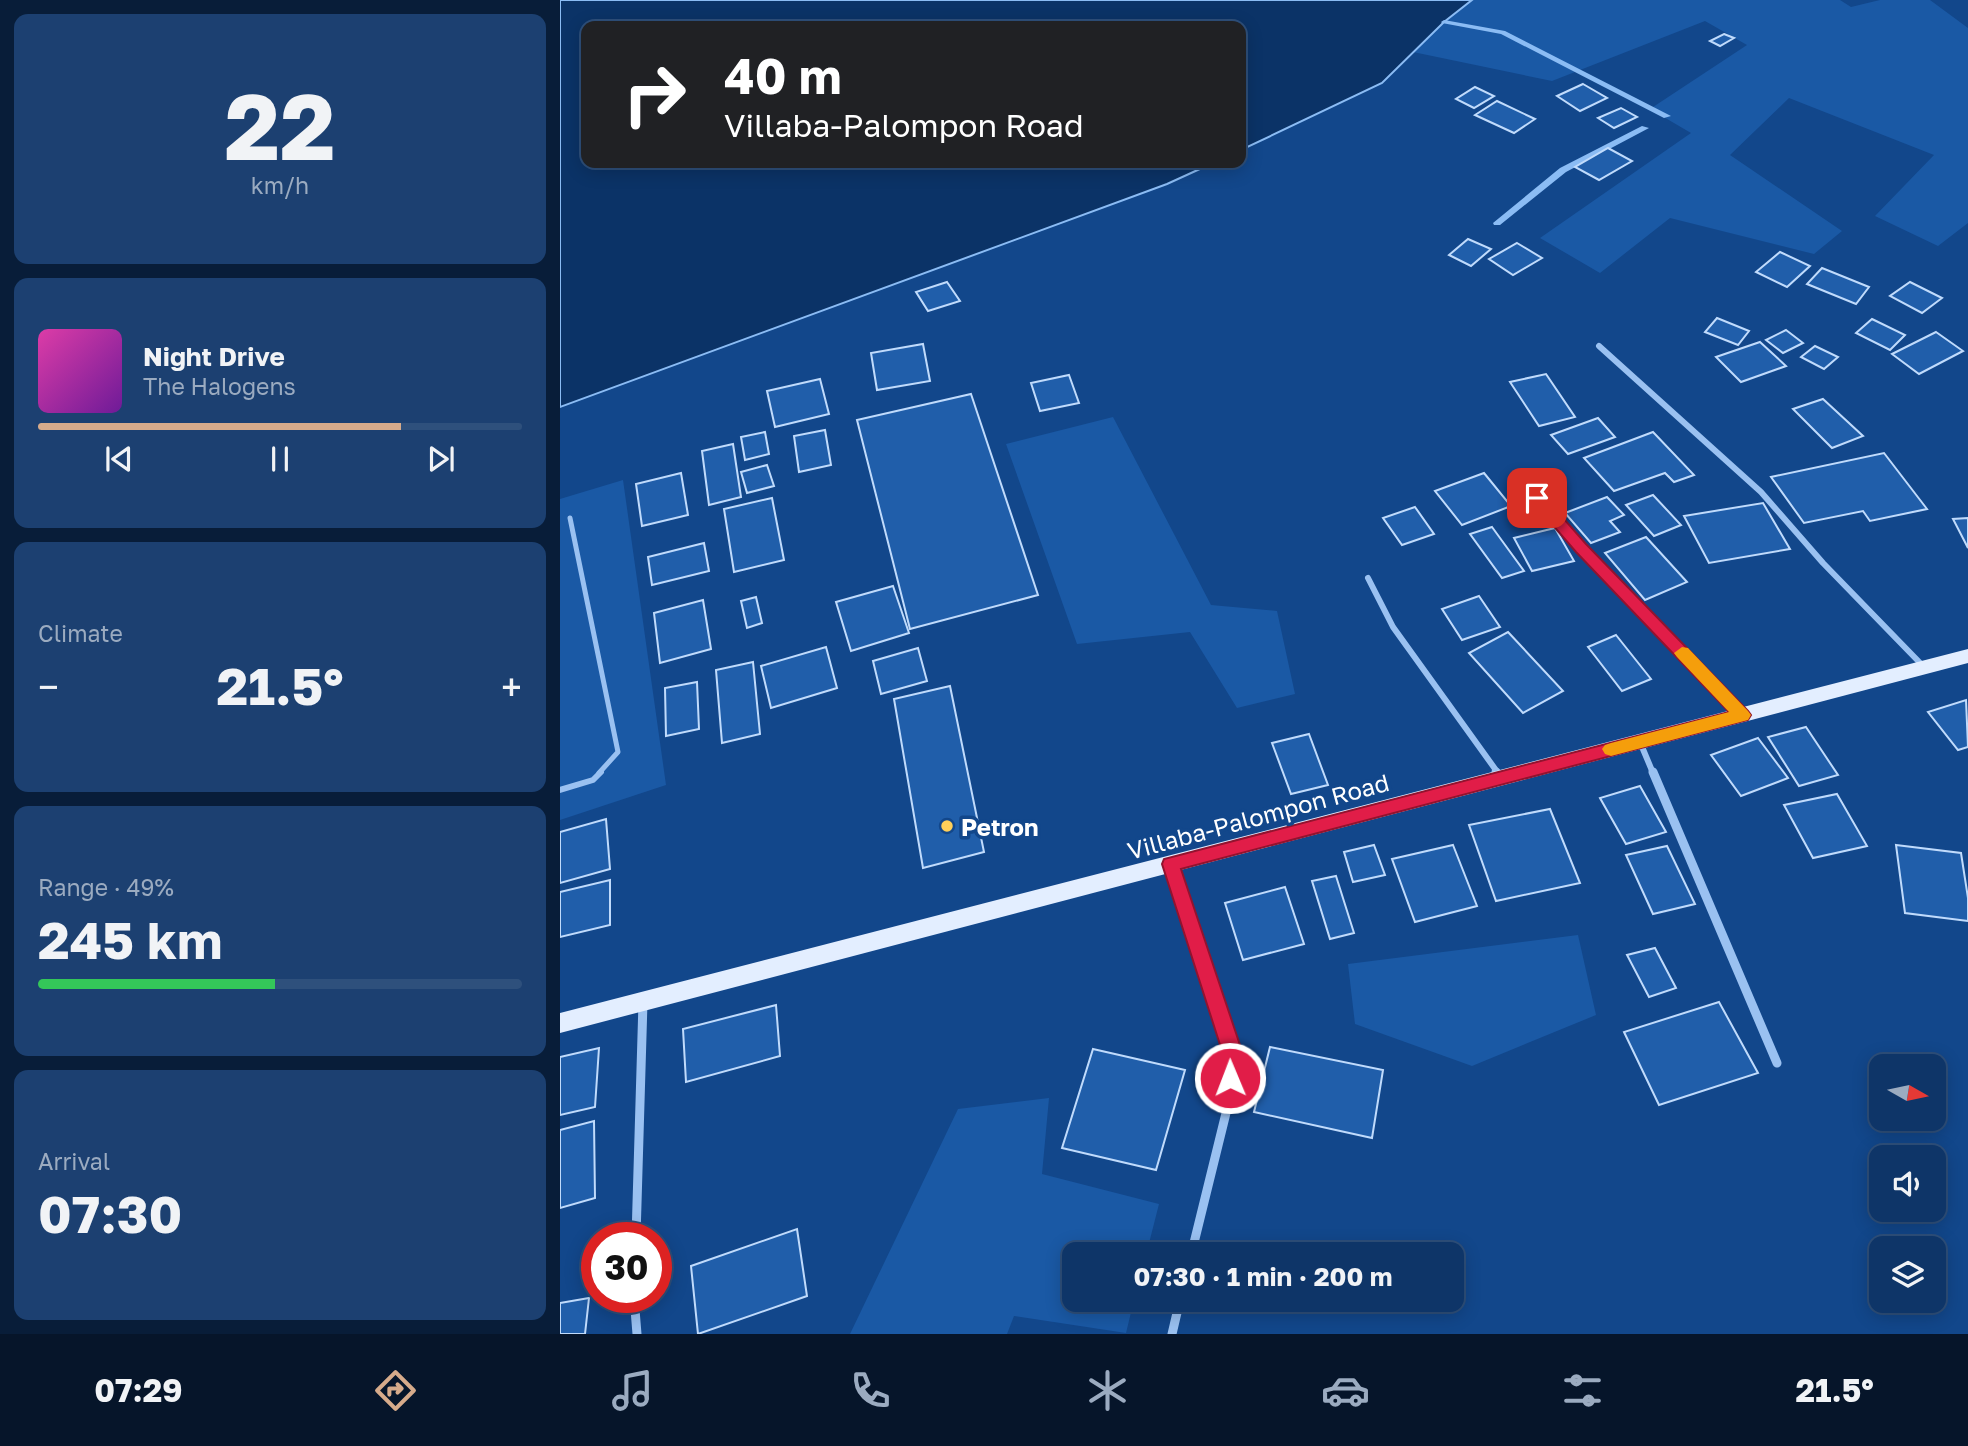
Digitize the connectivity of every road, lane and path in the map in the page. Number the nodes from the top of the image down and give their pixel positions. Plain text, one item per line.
1 (1599, 346) dead end
2 (1537, 498) dead end
3 (570, 518) dead end
4 (1368, 578) dead end
5 (1968, 656) edge
6 (1924, 668) junction
7 (1742, 715) junction
8 (1640, 742) junction
9 (1502, 778) junction
10 (560, 790) edge
11 (1171, 864) junction
12 (643, 1002) junction
13 (560, 1023) edge
14 (1777, 1063) dead end
15 (636, 1222) edge
16 (1194, 1242) edge
17 (1177, 1312) edge
18 (635, 1313) edge
19 (636, 1334) edge
20 (1172, 1334) edge

1 - 6 street
2 - 7 street
3 - 10 lane
4 - 9 street
5 - 6 main road, Villaba-Palompon Road
6 - 7 main road, Villaba-Palompon Road
7 - 8 main road, Villaba-Palompon Road
8 - 9 main road, Villaba-Palompon Road
8 - 14 street
9 - 11 main road, Villaba-Palompon Road
11 - 12 main road, Villaba-Palompon Road
11 - 16 street
12 - 13 main road, Villaba-Palompon Road
12 - 15 street
17 - 20 street
18 - 19 street

